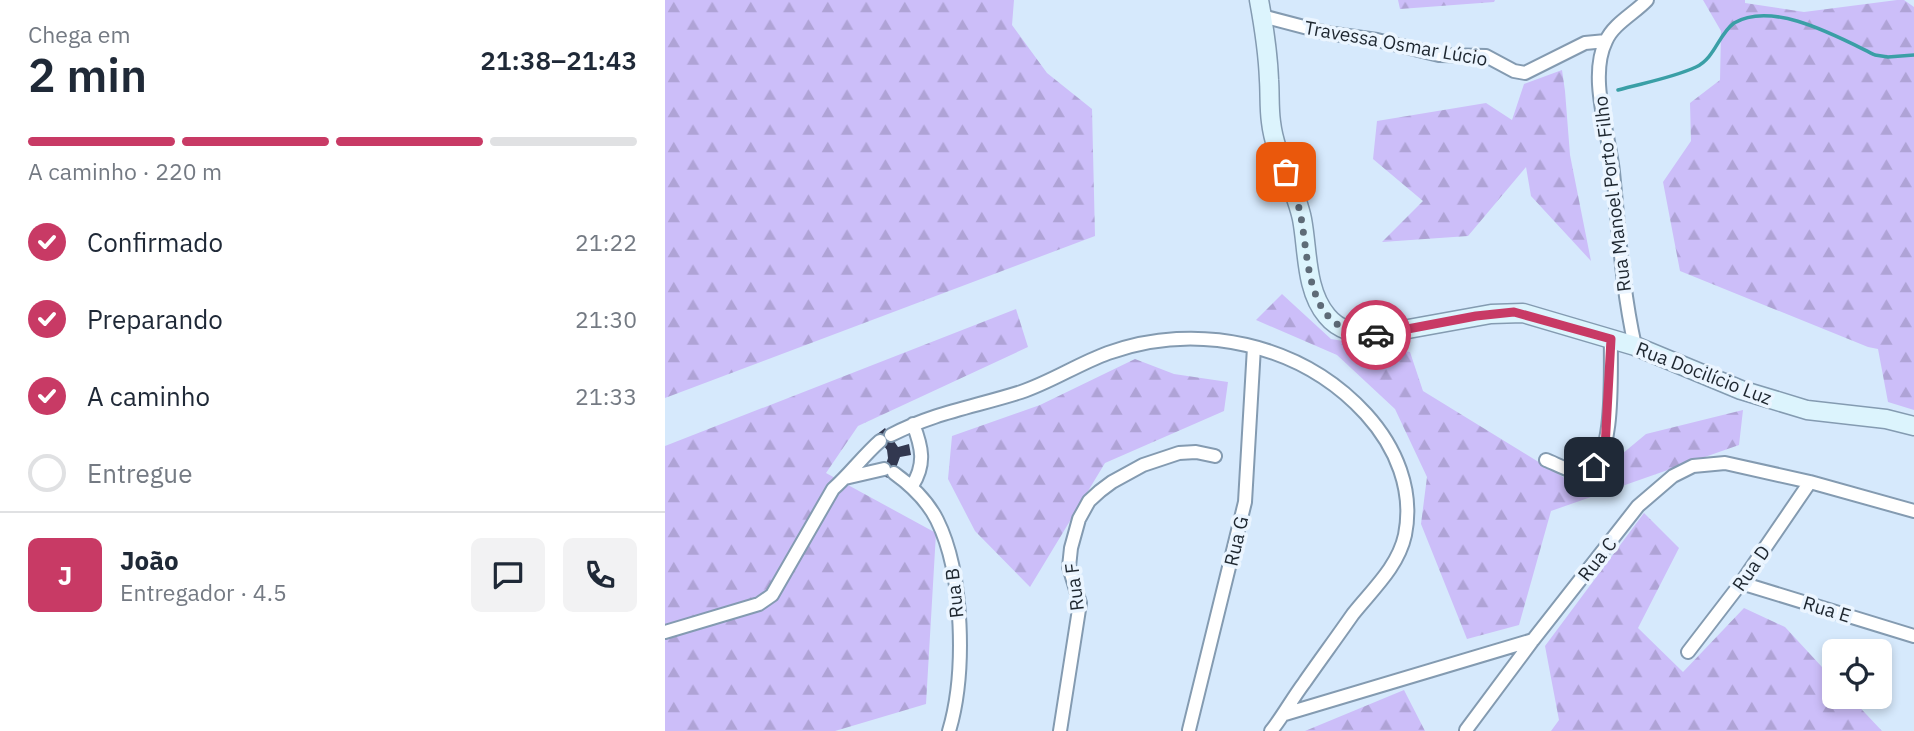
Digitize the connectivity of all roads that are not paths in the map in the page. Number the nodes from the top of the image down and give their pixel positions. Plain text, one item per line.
1 (1647, 0) edge
2 (1261, 8) edge
3 (1606, 41) junction
4 (1611, 339) junction
5 (1635, 346) junction
6 (1254, 348) junction
7 (913, 424) junction
8 (1914, 426) edge
9 (1215, 456) dead end
10 (1546, 460) dead end
11 (845, 478) junction
12 (1810, 482) junction
13 (912, 486) junction
14 (1914, 510) edge
15 (1741, 583) junction
16 (665, 632) edge
17 (1914, 636) edge
18 (1533, 640) junction
19 (1688, 652) dead end
20 (1285, 714) junction
21 (1189, 730) edge
22 (1466, 730) edge
23 (949, 731) edge
24 (1060, 731) edge
25 (1271, 731) edge

1 - 3 street
2 - 3 street, Travessa Osmar Lúcio
2 - 4 main road, Rua Docilício Luz
3 - 5 street, Rua Manoel Porto Filho
4 - 5 main road, Rua Docilício Luz
4 - 10 street
5 - 8 main road, Rua Docilício Luz
6 - 7 street
6 - 20 street
6 - 21 street, Rua G
7 - 11 street
7 - 13 street
9 - 24 street, Rua F
11 - 13 street, Rua B
11 - 16 street
12 - 14 street, Rua C
12 - 15 street, Rua D
12 - 18 street, Rua C
13 - 23 street, Rua B
15 - 17 street, Rua E
15 - 19 street, Rua D
18 - 20 street
18 - 22 street, Rua C
20 - 25 street

